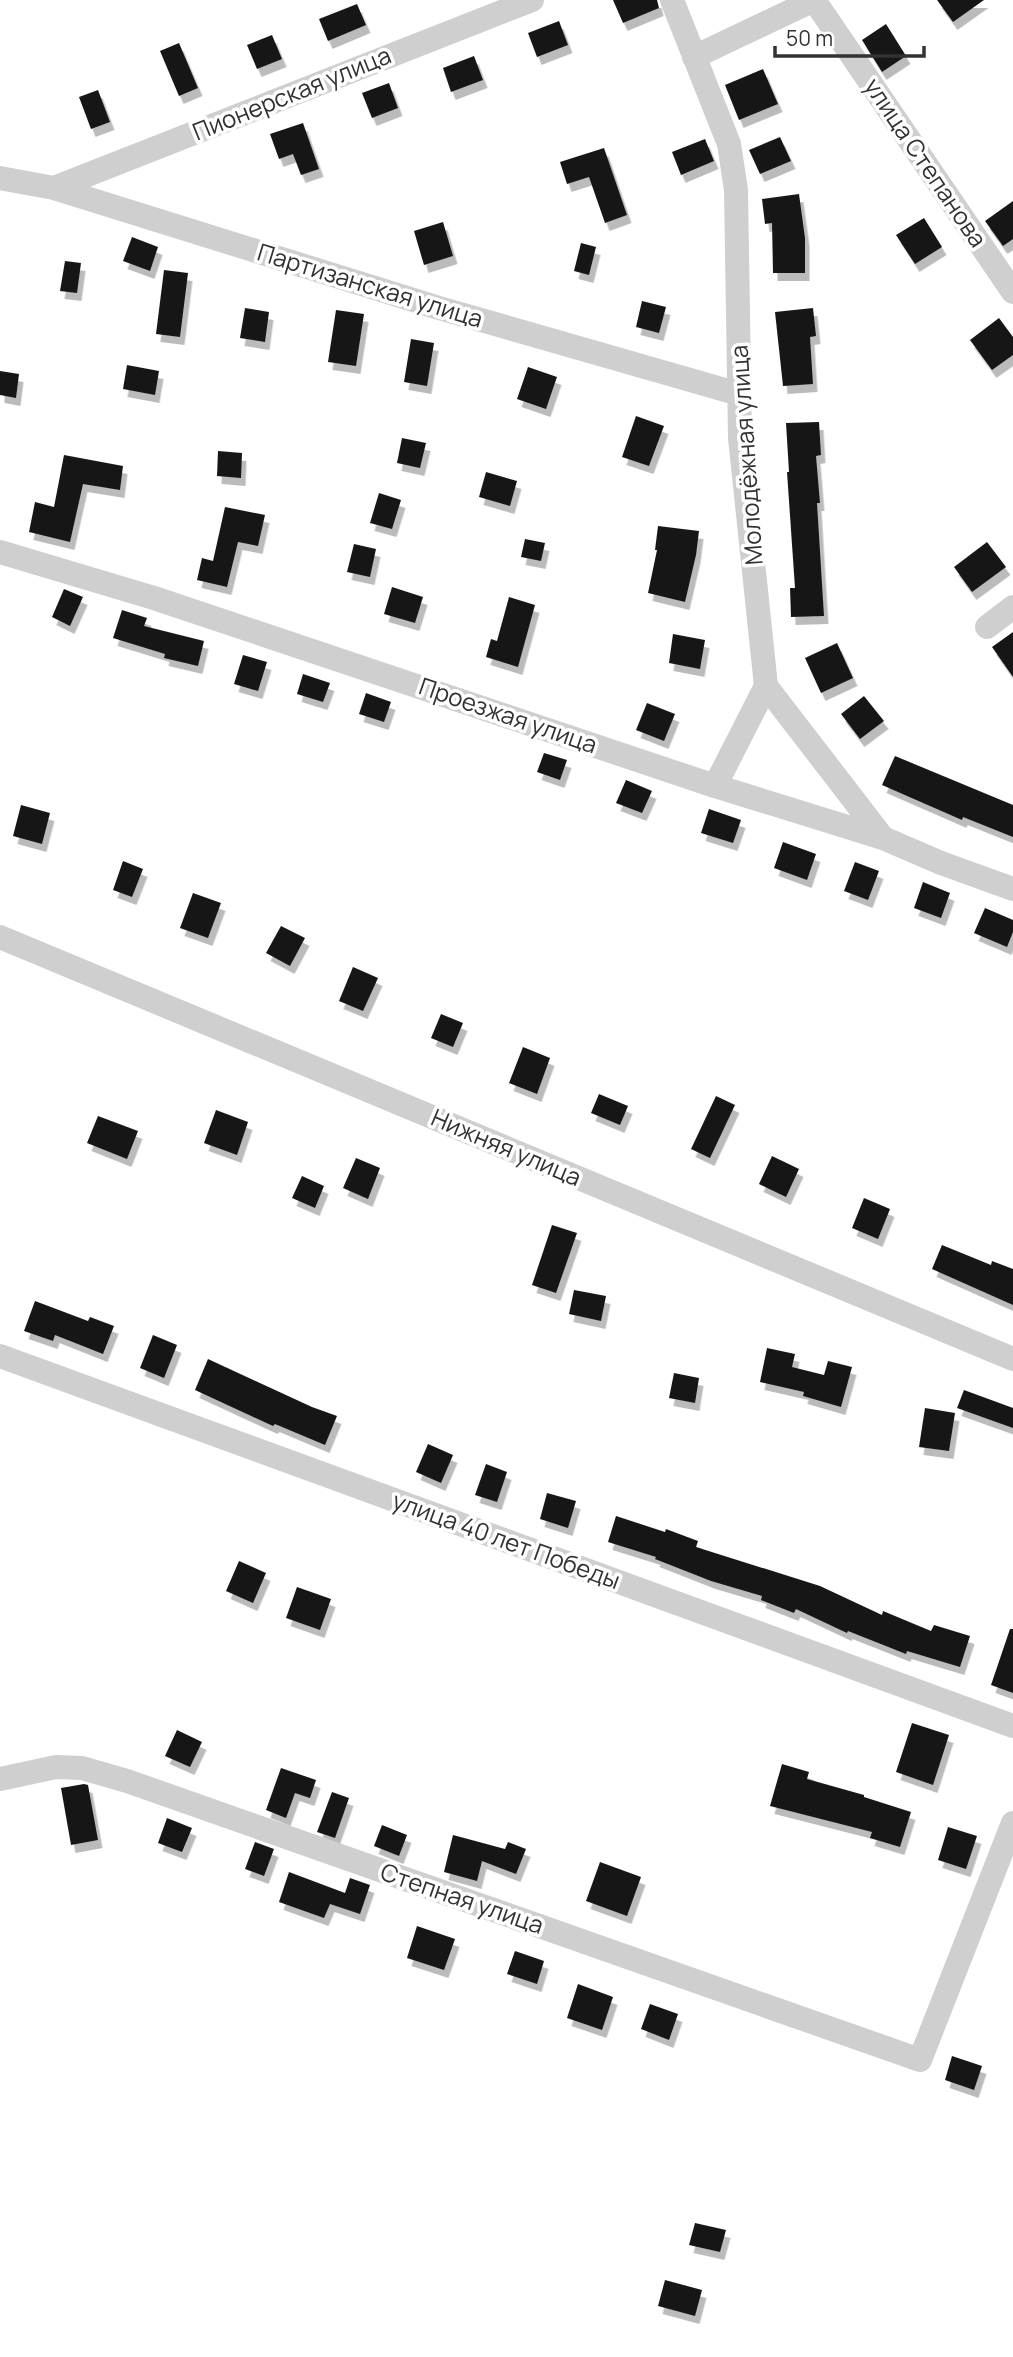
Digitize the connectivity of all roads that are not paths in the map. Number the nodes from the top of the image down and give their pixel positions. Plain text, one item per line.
1 (531, 0) edge
2 (672, 0) edge
3 (814, 0) edge
4 (694, 57) junction
5 (0, 178) edge
6 (54, 188) junction
7 (1011, 283) edge
8 (740, 394) junction
9 (0, 552) edge
10 (1013, 607) edge
11 (988, 626) dead end
12 (766, 686) junction
13 (715, 786) junction
14 (883, 838) junction
15 (1013, 888) edge
16 (0, 937) edge
17 (0, 1356) edge
18 (1013, 1359) edge
19 (1013, 1726) edge
20 (0, 1779) edge
21 (1013, 1823) edge

1 - 6 street, Пионерская улица
2 - 4 street, Молодёжная улица
3 - 4 street
3 - 7 street, улица Степанова
4 - 8 street, Молодёжная улица
5 - 6 street, Партизанская улица
6 - 8 street, Партизанская улица
8 - 12 street, Молодёжная улица
9 - 13 street, Проезжая улица
10 - 11 street
12 - 13 street
12 - 14 street
13 - 14 street, Проезжая улица
14 - 15 street, Проезжая улица
16 - 18 street, Нижняя улица
17 - 19 street, улица 40 лет Победы
20 - 21 street, Степная улица

